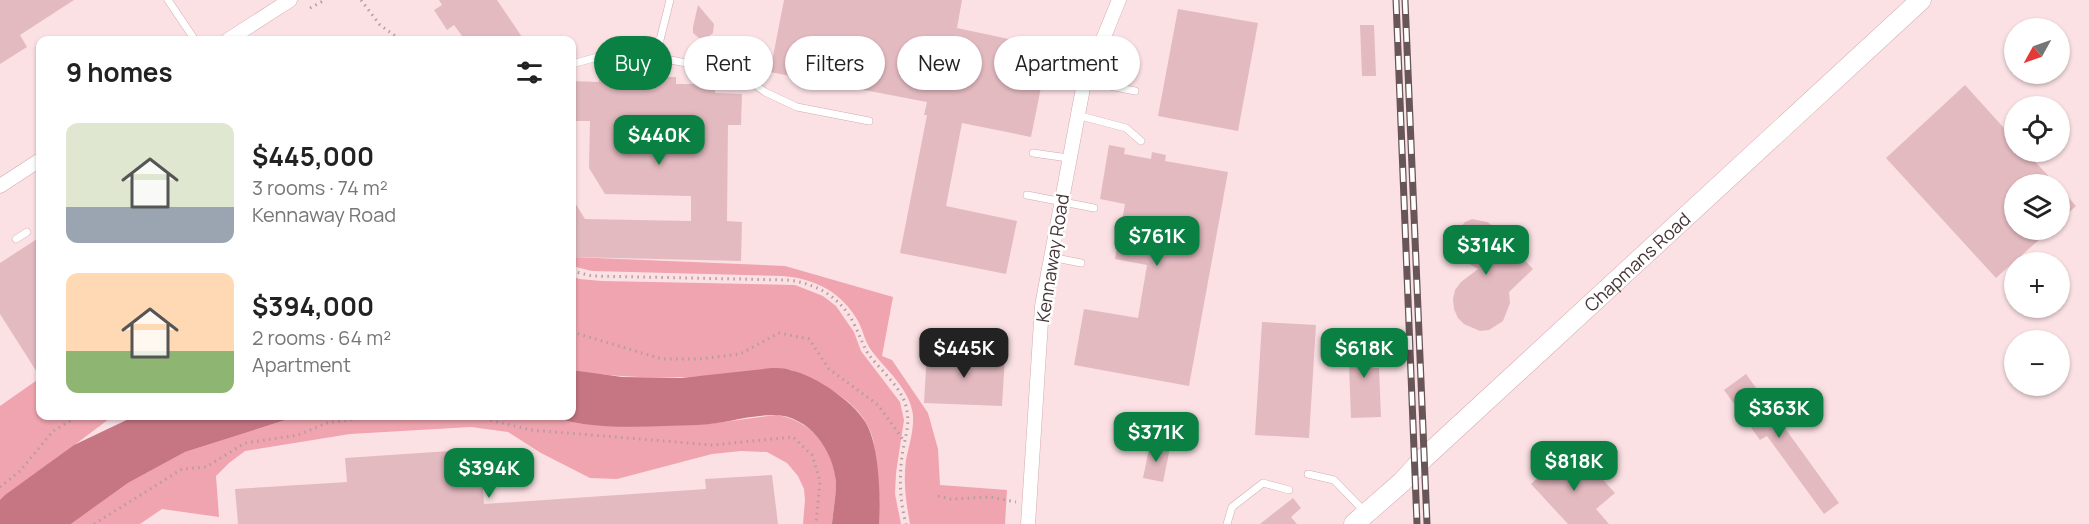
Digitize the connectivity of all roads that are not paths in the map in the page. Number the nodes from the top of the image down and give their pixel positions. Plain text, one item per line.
1 (168, 0) edge
2 (290, 0) edge
3 (670, 0) edge
4 (1119, 0) edge
5 (1921, 0) edge
6 (192, 36) edge
7 (234, 36) edge
8 (661, 36) edge
9 (1104, 36) edge
10 (594, 58) edge
11 (672, 60) edge
12 (576, 63) edge
13 (1083, 90) edge
14 (1130, 90) edge
15 (1135, 91) dead end
16 (1077, 115) junction
17 (869, 121) dead end
18 (1141, 141) dead end
19 (1033, 153) dead end
20 (1068, 158) junction
21 (36, 163) edge
22 (0, 186) edge
23 (1027, 195) dead end
24 (1061, 201) junction
25 (1094, 208) dead end
26 (27, 232) dead end
27 (16, 239) dead end
28 (1051, 257) junction
29 (1081, 263) dead end
30 (1308, 474) dead end
31 (1289, 490) dead end
32 (1360, 519) edge
33 (1028, 524) edge
34 (1227, 524) edge

1 - 6 lane
2 - 7 street
3 - 8 lane
4 - 9 street, Kennaway Road
5 - 32 street, Chapmans Road
10 - 12 lane
11 - 17 lane
13 - 16 street, Kennaway Road
14 - 15 lane
16 - 18 lane
16 - 20 street, Kennaway Road
19 - 20 lane
20 - 24 street, Kennaway Road
21 - 22 street
23 - 24 lane
24 - 25 lane
24 - 28 street, Kennaway Road
26 - 27 lane
28 - 29 lane
28 - 33 street, Kennaway Road
30 - 32 lane
31 - 34 lane

